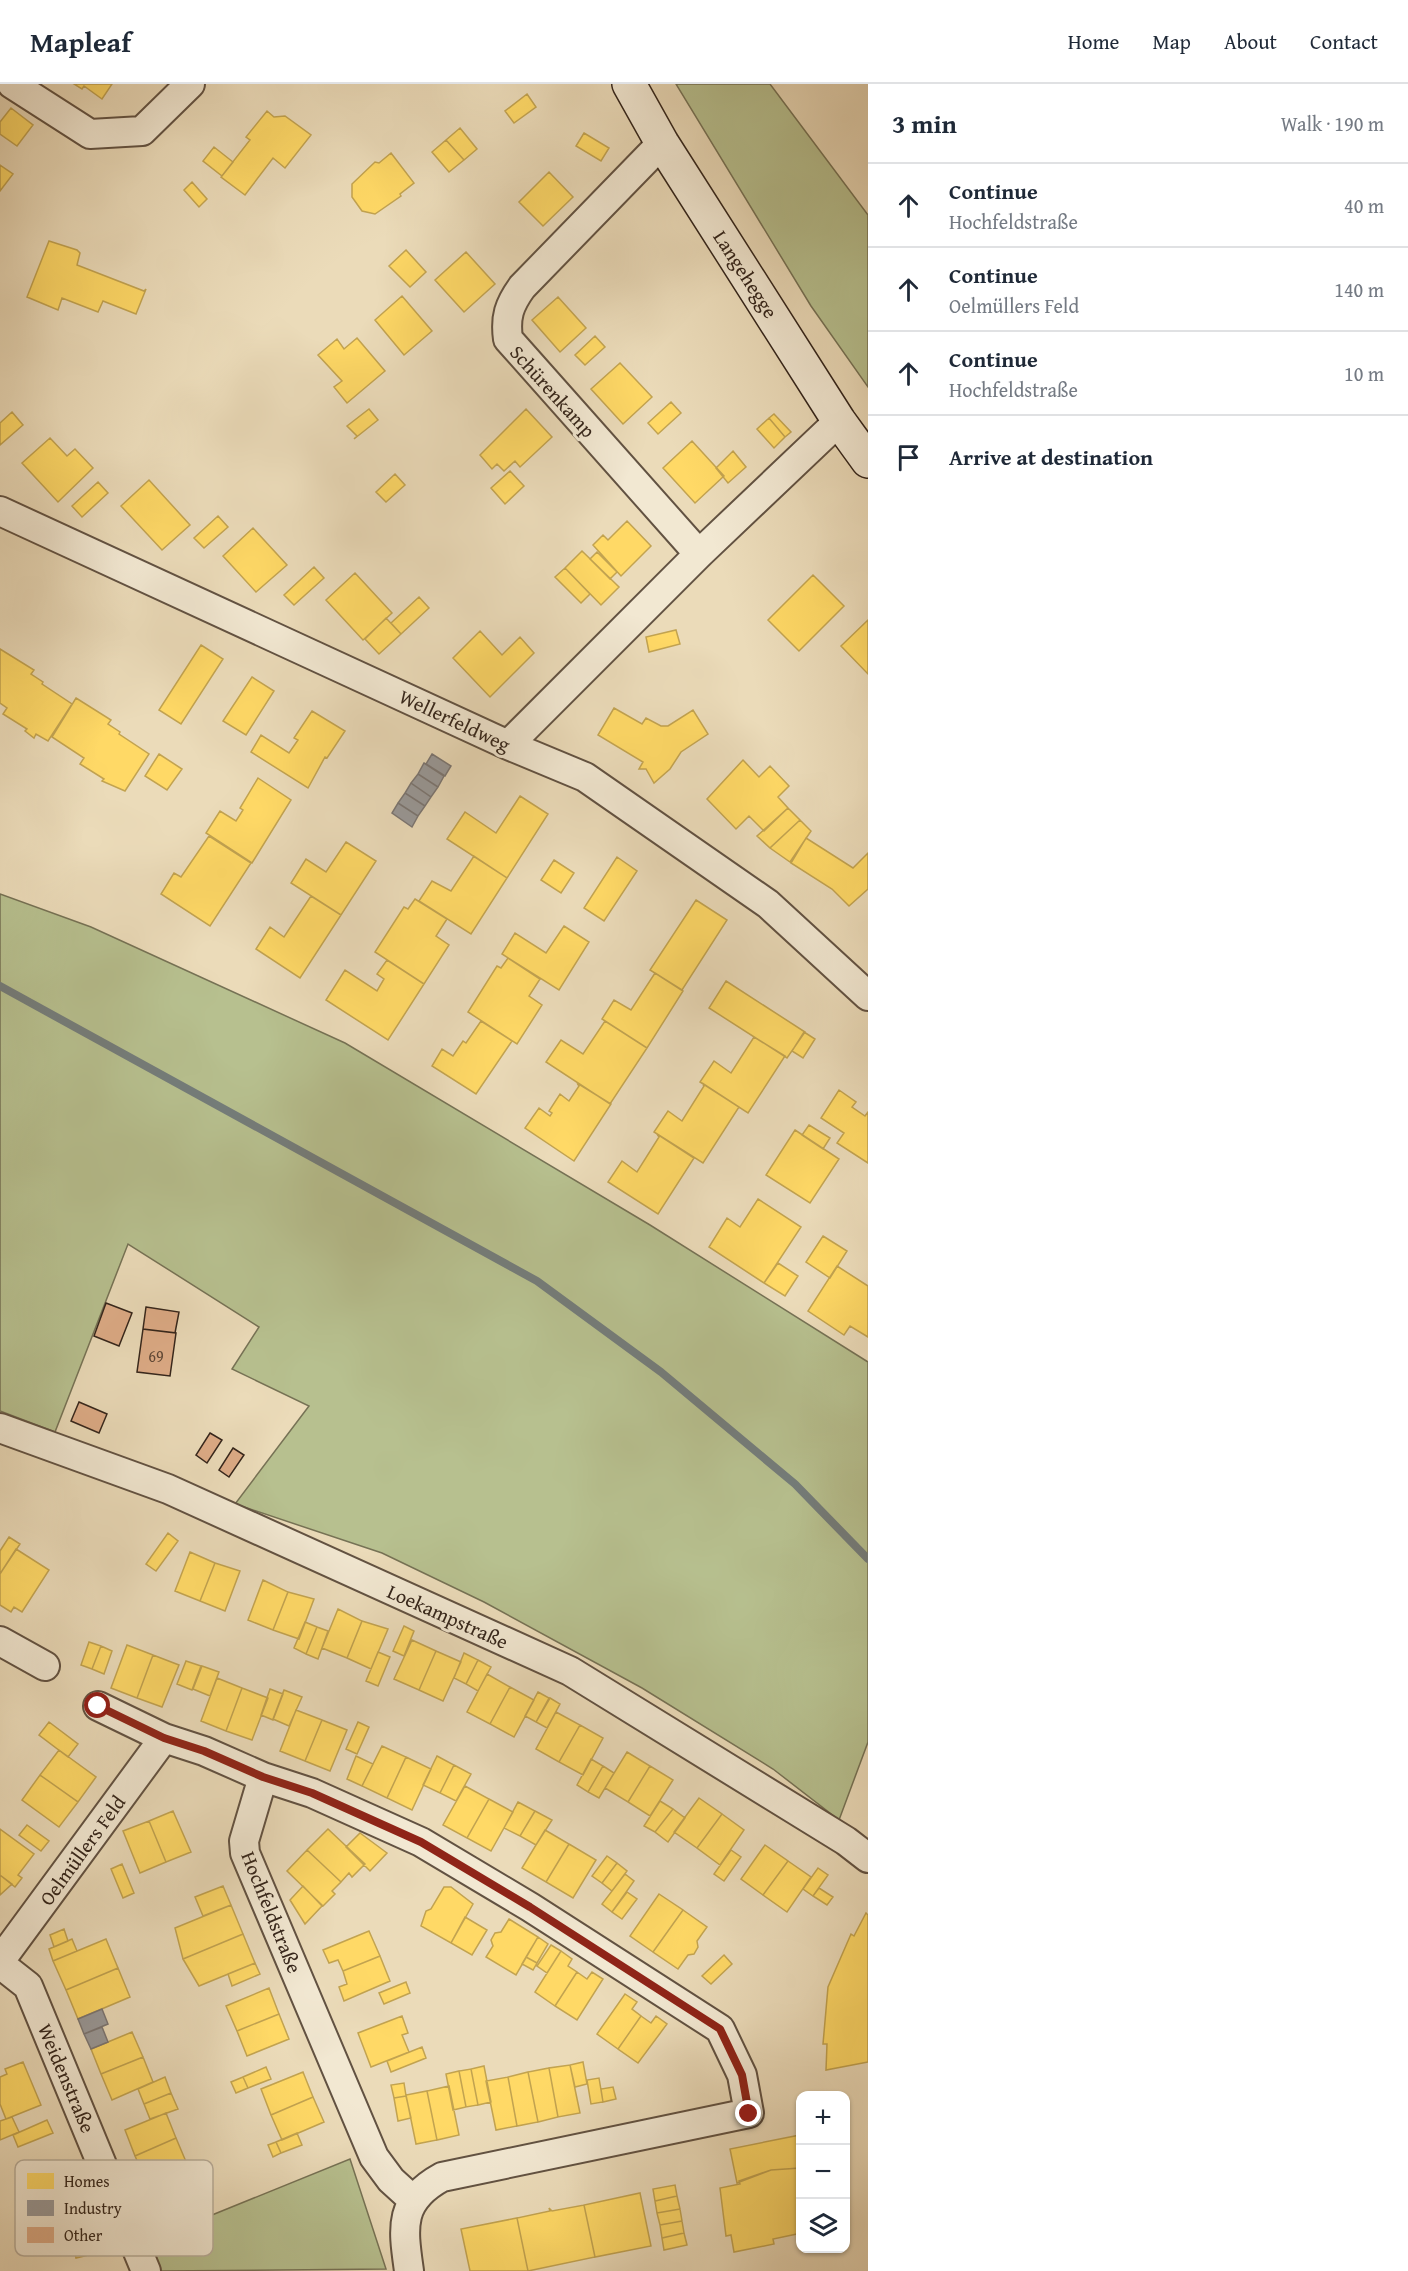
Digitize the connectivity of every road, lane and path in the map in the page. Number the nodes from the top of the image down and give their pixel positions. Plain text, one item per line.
1 (12, 84) edge
2 (190, 84) edge
3 (629, 84) edge
4 (662, 143) junction
5 (839, 421) junction
6 (868, 461) edge
7 (0, 511) edge
8 (699, 554) junction
9 (508, 745) junction
10 (868, 996) edge
11 (0, 1428) edge
12 (0, 1641) edge
13 (45, 1666) dead end
14 (98, 1706) dead end
15 (164, 1738) junction
16 (263, 1777) junction
17 (868, 1858) edge
18 (0, 1963) edge
19 (102, 2160) edge
20 (413, 2200) junction
21 (140, 2256) edge
22 (146, 2271) edge
23 (409, 2271) edge

1 - 2 street
3 - 4 street, Langehegge
4 - 5 street, Langehegge
4 - 8 street, Schürenkamp
5 - 6 street, Langehegge
5 - 8 street
7 - 9 street, Wellerfeldweg
8 - 9 street
9 - 10 street, Wellerfeldweg
11 - 17 street, Loekampstraße
12 - 13 street
14 - 15 street
15 - 16 street
15 - 18 street, Oelmüllers Feld
16 - 20 street, Hochfeldstraße
16 - 20 street
18 - 19 street, Weidenstraße
20 - 23 street
21 - 22 street, Weidenstraße

